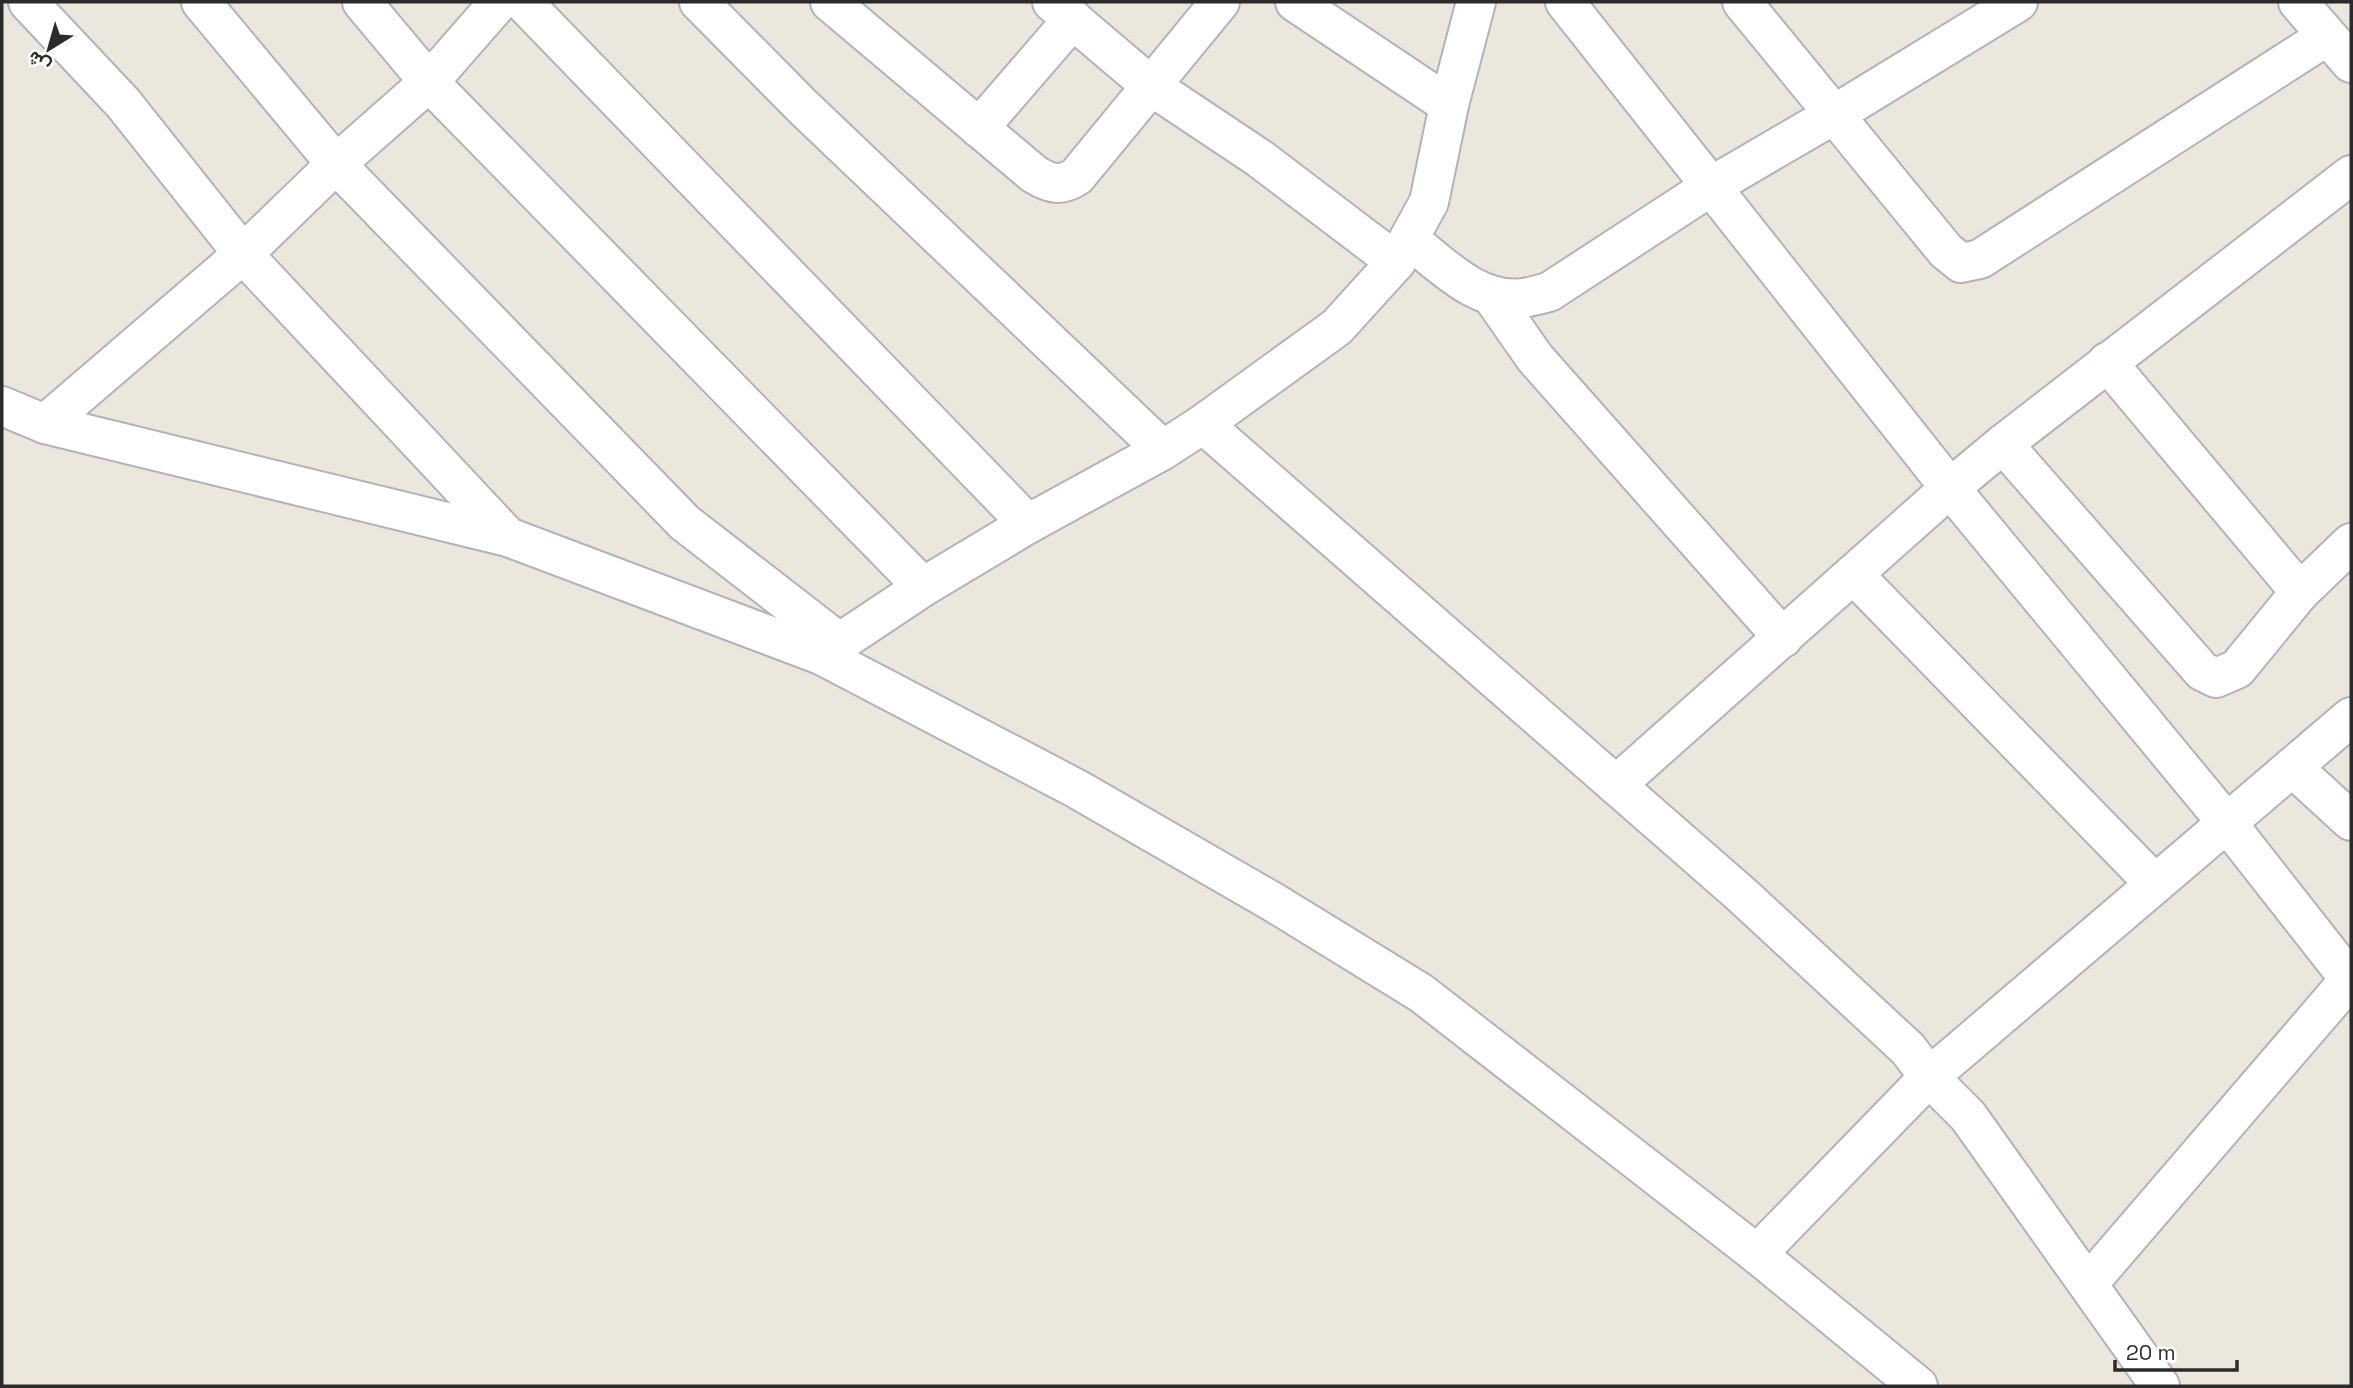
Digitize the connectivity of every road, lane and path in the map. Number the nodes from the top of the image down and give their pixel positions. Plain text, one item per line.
1 (28, 2) edge
2 (201, 2) edge
3 (362, 2) edge
4 (499, 2) edge
5 (523, 2) edge
6 (699, 2) edge
7 (830, 2) edge
8 (1220, 2) edge
9 (1295, 2) edge
10 (1476, 2) edge
11 (1565, 2) edge
12 (1742, 2) edge
13 (2018, 2) edge
14 (2298, 2) edge
15 (1062, 10) edge
16 (2339, 50) edge
17 (429, 82) junction
18 (1151, 86) junction
19 (1449, 105) junction
20 (1835, 114) junction
21 (979, 128) junction
22 (336, 164) junction
23 (2351, 174) edge
24 (1710, 187) junction
25 (1403, 251) junction
26 (243, 254) junction
27 (1491, 295) junction
28 (2107, 362) junction
29 (2, 406) edge
30 (45, 424) junction
31 (1203, 424) junction
32 (2003, 443) junction
33 (1163, 450) junction
34 (1950, 488) junction
35 (1028, 524) junction
36 (508, 537) junction
37 (2351, 543) edge
38 (1853, 574) junction
39 (923, 587) junction
40 (2300, 592) junction
41 (1783, 638) junction
42 (831, 649) junction
43 (2351, 717) edge
44 (2292, 767) junction
45 (1616, 785) junction
46 (2351, 821) edge
47 (2227, 823) junction
48 (2155, 884) junction
49 (2351, 980) edge
50 (1929, 1077) junction
51 (1757, 1254) junction
52 (2088, 1284) junction
53 (1918, 1386) edge
54 (2160, 1386) edge

1 - 26 street
2 - 22 street
3 - 17 street
4 - 17 street
5 - 35 street
6 - 33 street
7 - 21 street
8 - 18 street
9 - 19 street
10 - 19 street
11 - 24 street
12 - 20 street
13 - 20 street
14 - 16 street
15 - 18 street
15 - 21 street
16 - 20 street
17 - 22 street
17 - 39 street
18 - 21 street
18 - 25 street
19 - 25 street
20 - 24 street
22 - 26 street
22 - 42 street
23 - 28 street
24 - 27 street
24 - 34 street
25 - 27 street
25 - 31 street
26 - 30 street
26 - 36 street
27 - 41 street
28 - 32 street
28 - 40 street
29 - 30 street
30 - 36 street
31 - 33 street
31 - 45 street
32 - 34 street
32 - 40 street
33 - 35 street
34 - 38 street
34 - 47 street
35 - 39 street
36 - 42 street
37 - 40 street
38 - 41 street
38 - 48 street
39 - 42 street
41 - 45 street
42 - 51 street
43 - 44 street
44 - 46 street
44 - 47 street
45 - 50 street
47 - 48 street
47 - 49 street
48 - 50 street
49 - 52 street
50 - 51 street
50 - 52 street
51 - 53 street
52 - 54 street

